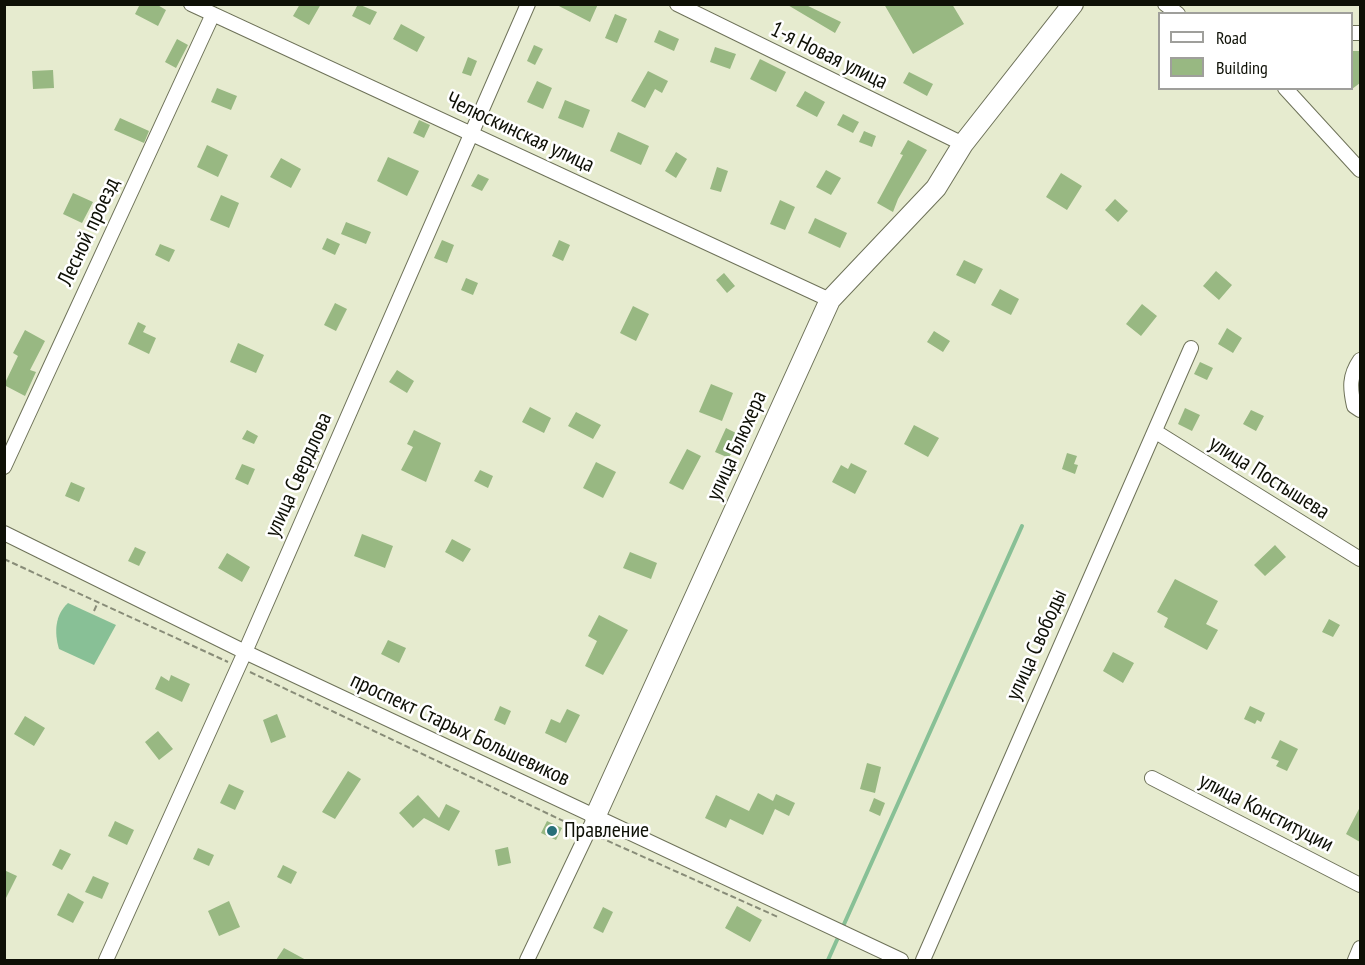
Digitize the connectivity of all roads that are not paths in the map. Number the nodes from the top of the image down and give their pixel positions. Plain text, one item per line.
1 (192, 4) edge
2 (528, 4) edge
3 (677, 4) edge
4 (1073, 4) edge
5 (213, 14) junction
6 (1288, 90) edge
7 (471, 133) junction
8 (963, 144) junction
9 (1360, 170) edge
10 (830, 300) junction
11 (1191, 348) dead end
12 (1360, 360) edge
13 (1358, 408) edge
14 (1156, 432) junction
15 (4, 467) edge
16 (4, 533) edge
17 (1360, 559) edge
18 (245, 652) junction
19 (1152, 777) dead end
20 (591, 825) junction
21 (1360, 885) edge
22 (1360, 948) edge
23 (106, 960) edge
24 (527, 960) edge
25 (901, 960) edge
26 (923, 960) edge
27 (1355, 960) edge

1 - 5 street, Челюскинская улица
2 - 7 street, улица Свердлова
3 - 8 street, 1-я Новая улица
4 - 8 street, улица Блюхера
5 - 7 street, Челюскинская улица
5 - 15 street, Лесной проезд
6 - 9 street
7 - 10 street, Челюскинская улица
7 - 18 street, улица Свердлова
8 - 10 street, улица Блюхера
10 - 20 street, улица Блюхера
11 - 14 street, улица Свободы
12 - 13 street
14 - 17 street, улица Постышева
14 - 26 street, улица Свободы
16 - 18 street, проспект Старых Большевиков
18 - 20 street, проспект Старых Большевиков
18 - 23 street, улица Свердлова
19 - 21 street, улица Конституции
20 - 24 street, улица Блюхера
20 - 25 street, проспект Старых Большевиков
22 - 27 street

